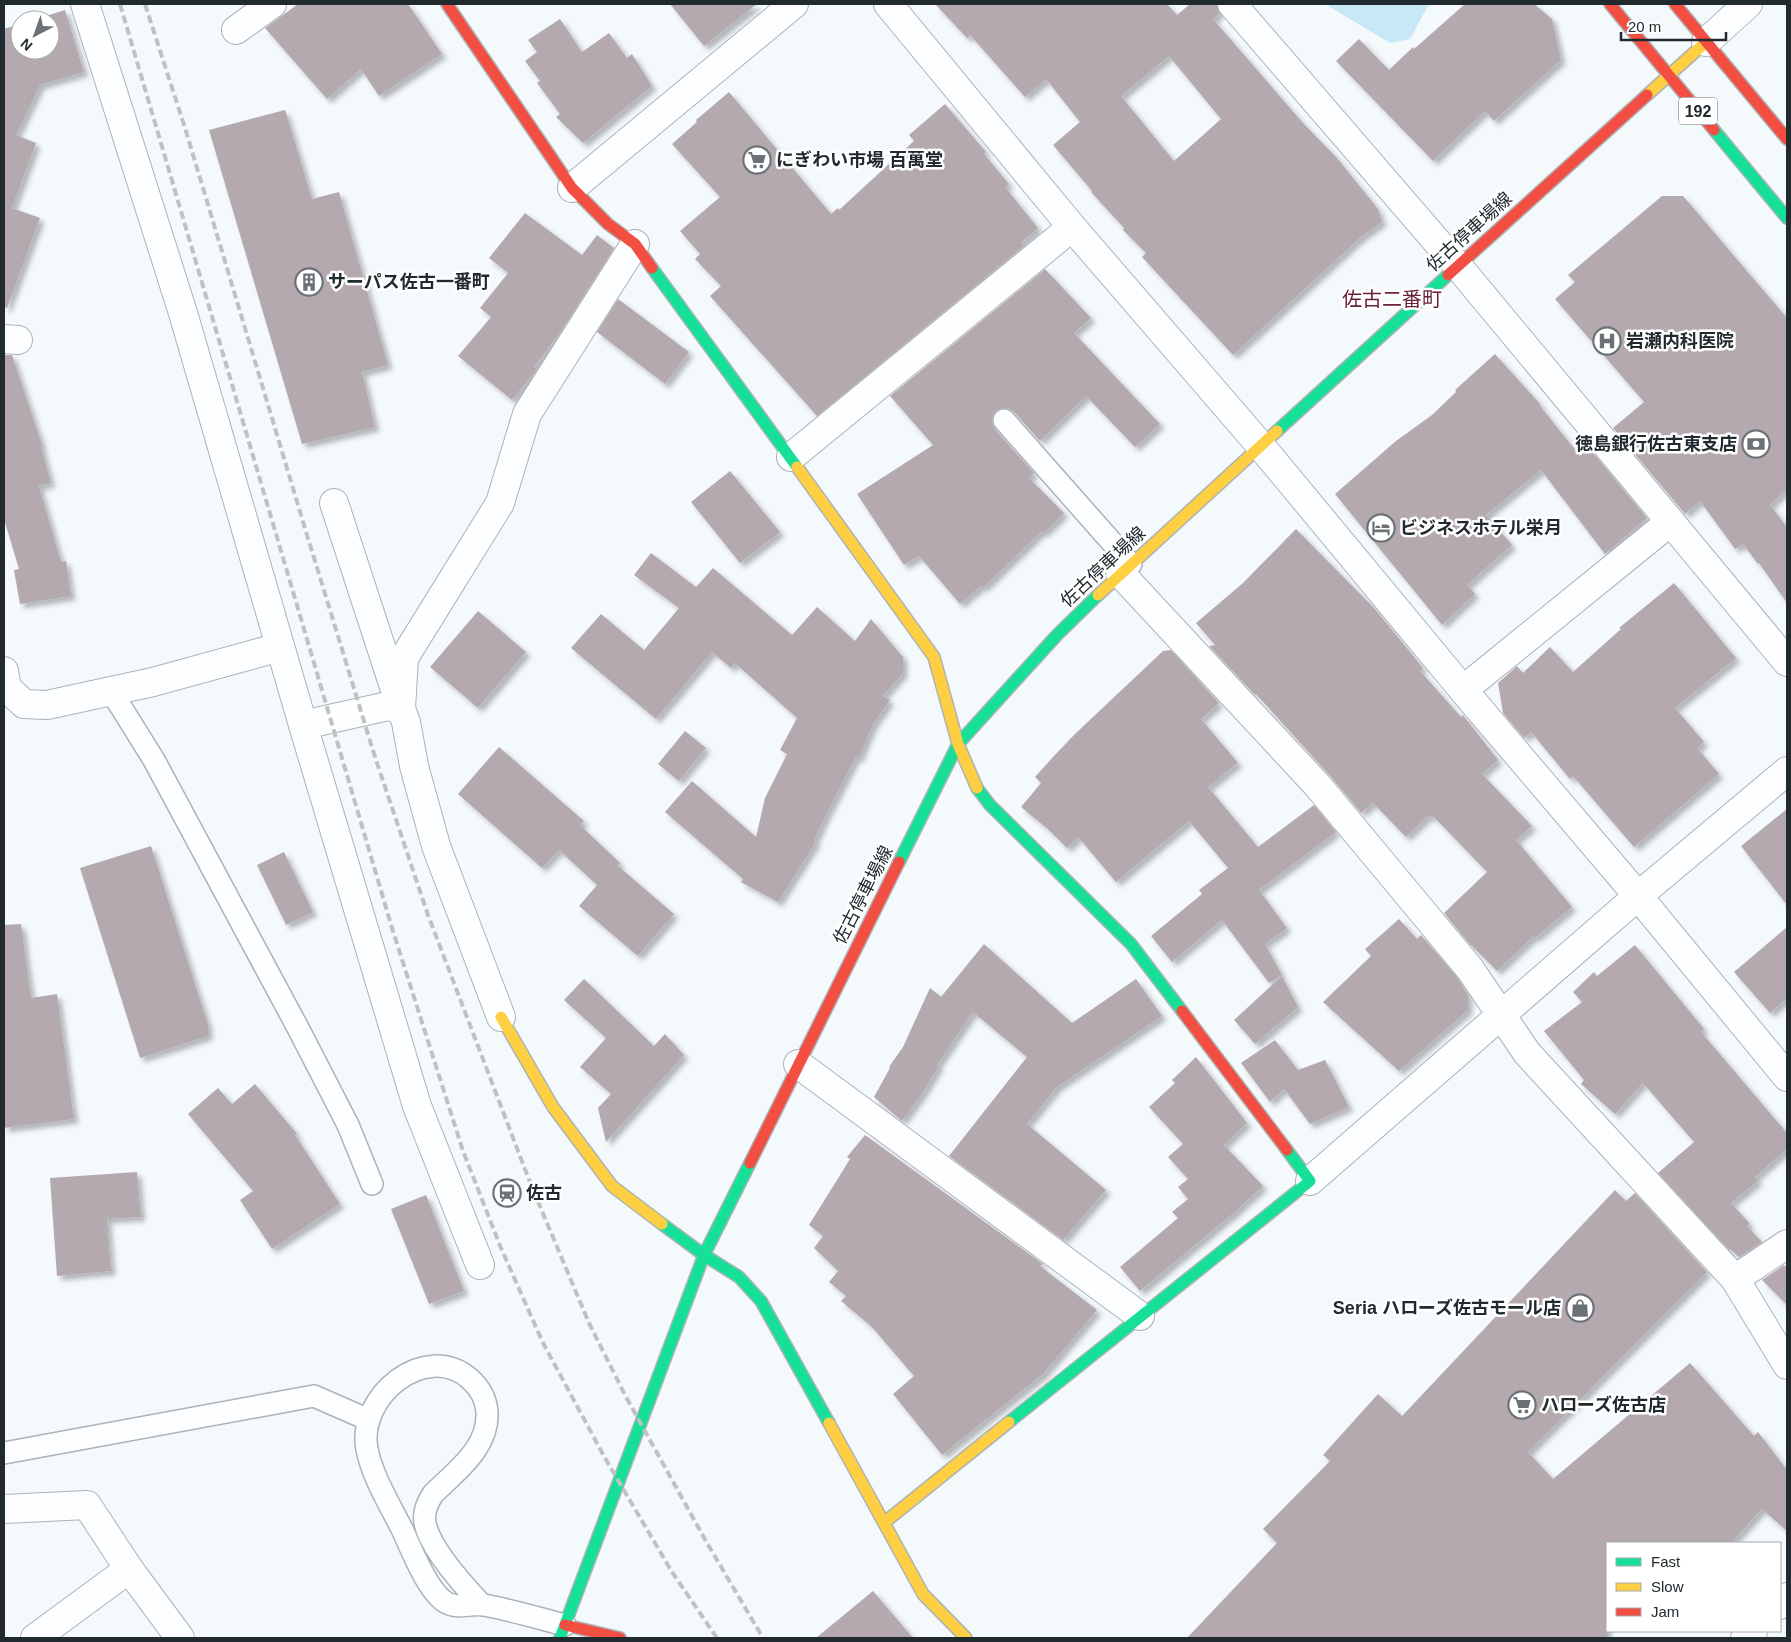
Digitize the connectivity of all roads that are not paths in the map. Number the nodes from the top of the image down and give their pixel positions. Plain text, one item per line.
1 (85, 4) edge
2 (272, 4) edge
3 (446, 4) edge
4 (794, 4) edge
5 (888, 4) edge
6 (1232, 4) edge
7 (1610, 4) edge
8 (1674, 4) edge
9 (1748, 4) edge
10 (236, 30) dead end
11 (1706, 42) junction
12 (1669, 76) junction
13 (1787, 139) edge
14 (572, 188) junction
15 (1787, 218) edge
16 (1072, 227) junction
17 (635, 244) junction
18 (1458, 266) junction
19 (1004, 420) dead end
20 (1260, 446) junction
21 (791, 458) junction
22 (334, 503) dead end
23 (1670, 522) junction
24 (1126, 569) junction
25 (280, 647) junction
26 (1787, 662) edge
27 (5, 683) edge
28 (1463, 690) junction
29 (111, 691) junction
30 (401, 709) junction
31 (303, 725) junction
32 (958, 744) junction
33 (1787, 770) edge
34 (1638, 896) junction
35 (1502, 1016) junction
36 (501, 1017) joint
37 (798, 1064) junction
38 (1787, 1077) edge
39 (1310, 1181) junction
40 (372, 1184) dead end
41 (1787, 1244) edge
42 (704, 1255) junction
43 (480, 1265) dead end
44 (1735, 1279) junction
45 (1140, 1316) junction
46 (1787, 1365) edge
47 (369, 1420) junction
48 (4, 1453) edge
49 (4, 1509) edge
50 (885, 1522) junction
51 (129, 1569) junction
52 (482, 1605) junction
53 (562, 1631) edge
54 (35, 1638) edge
55 (180, 1638) edge
56 (620, 1638) edge
57 (966, 1638) edge

1 - 25 street
2 - 10 street
3 - 14 main road
4 - 14 street
5 - 16 street
6 - 18 street
7 - 12 main road, 192
8 - 11 main road
9 - 11 street
11 - 12 main road, 佐古停車場線
11 - 13 main road
12 - 15 main road, 192
12 - 18 main road, 佐古停車場線
14 - 17 main road
16 - 20 street
16 - 21 street
17 - 21 main road
17 - 30 street
18 - 20 main road, 佐古停車場線
18 - 23 street
19 - 24 lane
20 - 24 main road, 佐古停車場線
20 - 28 street
21 - 32 main road
22 - 30 street
23 - 26 street
23 - 28 street
24 - 32 main road, 佐古停車場線
24 - 35 street
25 - 29 street
25 - 31 street
27 - 29 street
28 - 34 street
29 - 40 lane
30 - 31 street
30 - 36 street
31 - 43 street
32 - 37 main road, 佐古停車場線
32 - 39 main road
33 - 34 street
34 - 35 street
34 - 38 street
35 - 39 street
35 - 44 street
36 - 42 main road
37 - 42 main road, 佐古停車場線
37 - 45 street
39 - 45 main road
41 - 44 street
42 - 50 main road
42 - 53 main road, 佐古停車場線
44 - 46 street
45 - 50 main road
47 - 48 lane
47 - 52 lane
47 - 52 lane
49 - 51 street
50 - 57 main road
51 - 54 street
51 - 55 street
52 - 53 lane
53 - 56 main road

